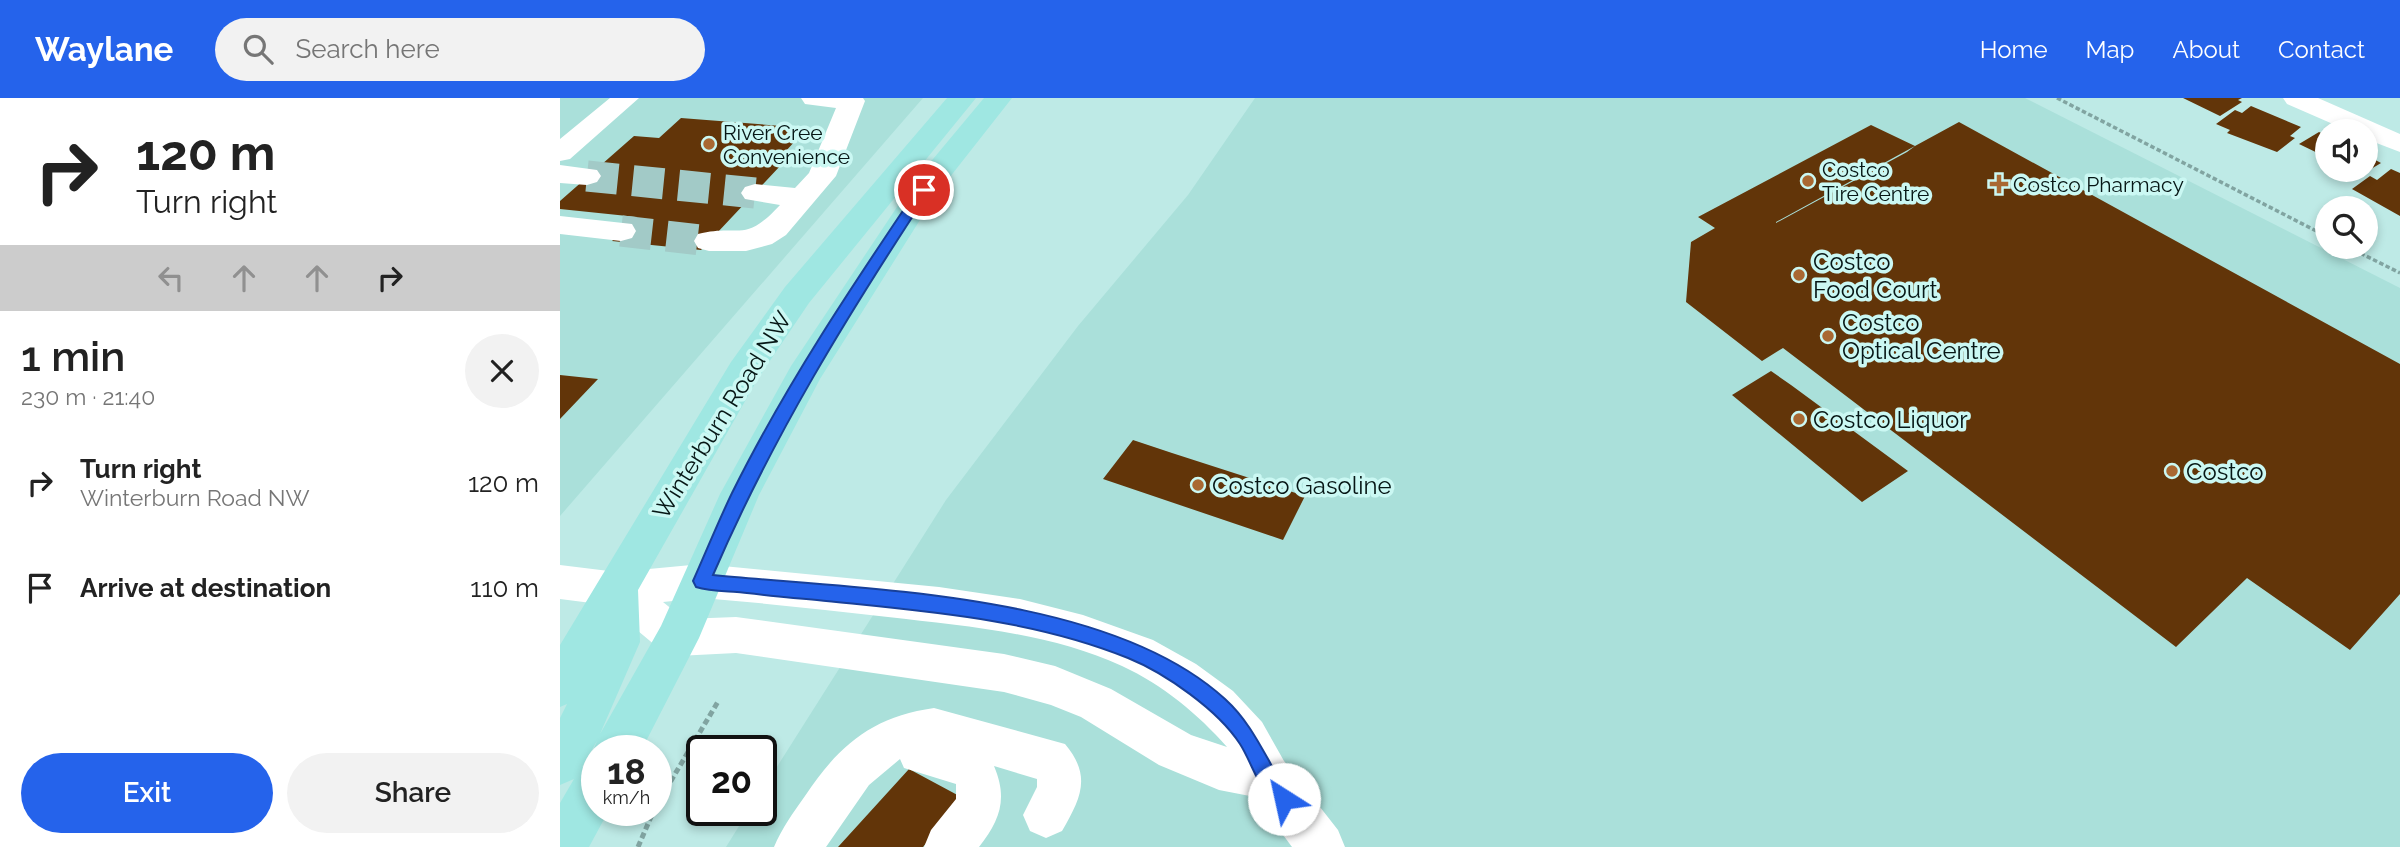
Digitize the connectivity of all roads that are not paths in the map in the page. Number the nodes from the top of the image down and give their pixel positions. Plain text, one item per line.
1 (626, 98) edge
2 (814, 98) edge
3 (822, 98) edge
4 (962, 98) edge
5 (998, 98) edge
6 (2296, 98) edge
7 (853, 100) edge
8 (2400, 144) edge
9 (560, 153) edge
10 (755, 193) tunnel mouth
11 (803, 198) junction
12 (560, 225) edge
13 (621, 231) tunnel mouth
14 (709, 241) tunnel mouth
15 (702, 581) junction
16 (560, 582) edge
17 (617, 589) junction
18 (677, 638) junction
19 (560, 686) edge
20 (625, 735) edge
21 (560, 762) edge
22 (1268, 778) junction
23 (581, 813) edge
24 (1046, 815) dead end
25 (562, 847) edge
26 (798, 847) edge
27 (821, 847) edge
28 (948, 847) edge
29 (1321, 847) edge

1 - 9 street
2 - 3 street
3 - 7 street
4 - 17 main road, Winterburn Road NW
5 - 15 main road, Winterburn Road NW
6 - 8 street
7 - 11 street
10 - 11 street
11 - 14 street
12 - 13 street
15 - 17 street
15 - 18 main road, Winterburn Road NW
15 - 22 street
16 - 17 street
17 - 18 street
17 - 19 main road, Winterburn Road NW
17 - 21 main road
18 - 20 main road, Winterburn Road NW
18 - 22 street
22 - 29 street
23 - 25 main road
24 - 26 street
27 - 28 street

